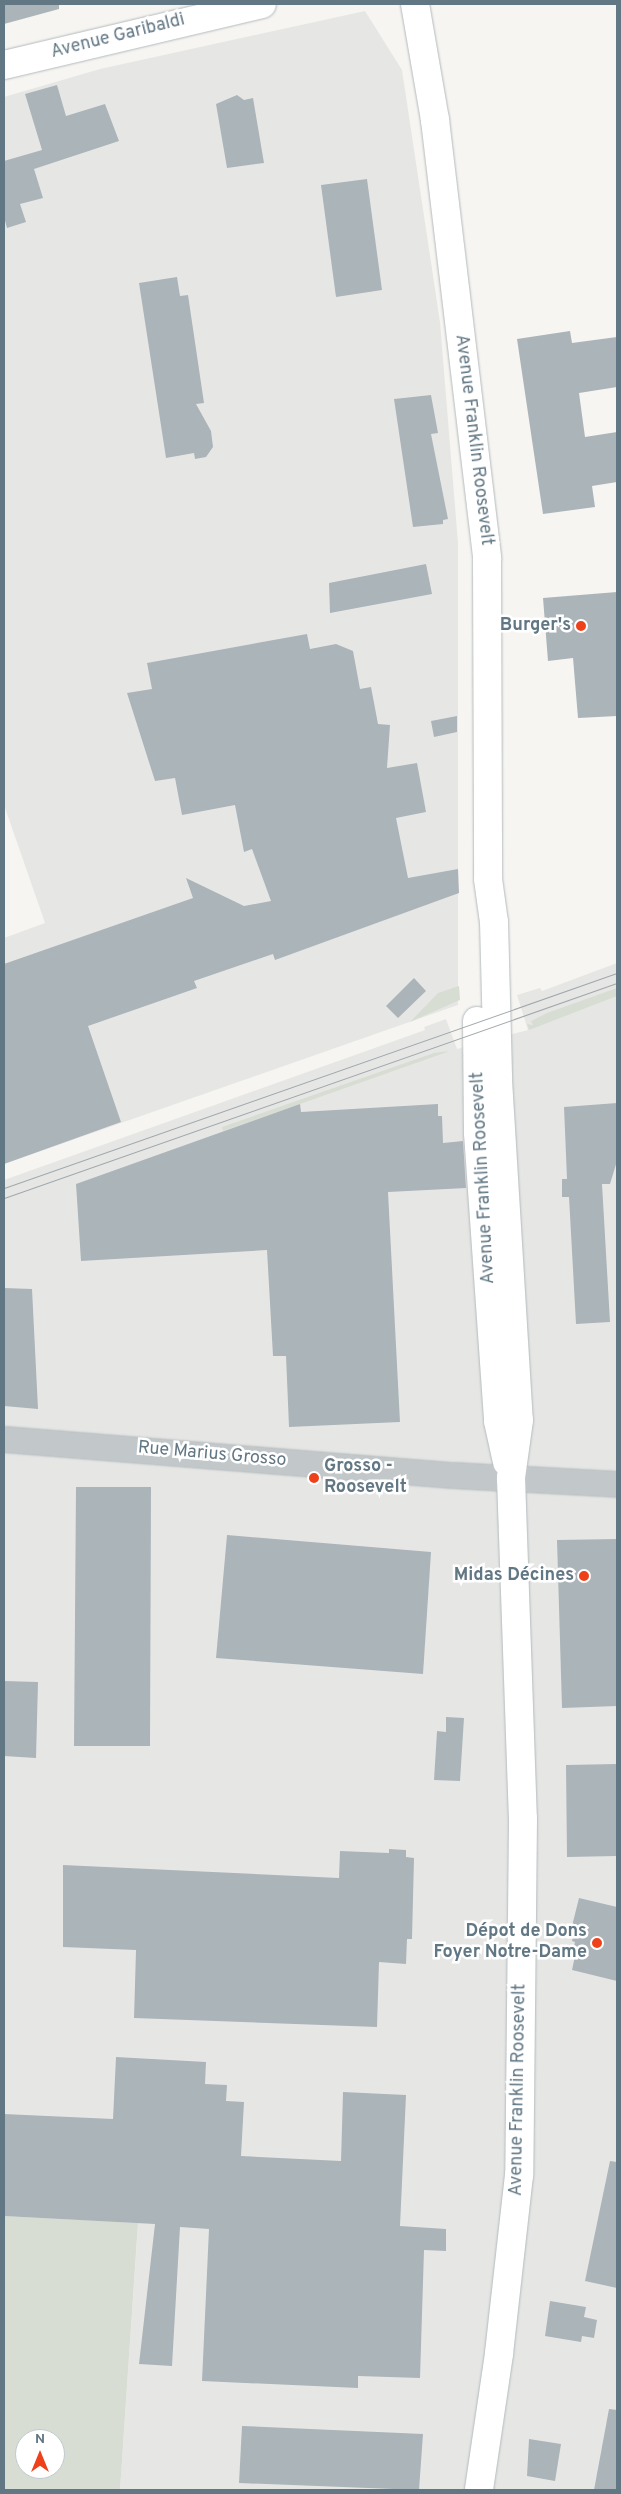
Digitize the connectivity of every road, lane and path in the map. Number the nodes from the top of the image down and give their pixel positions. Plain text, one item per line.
1 (262, 4) edge
2 (415, 4) edge
3 (4, 65) edge
4 (4, 1439) edge
5 (511, 1478) junction
6 (617, 1484) edge
7 (479, 2490) edge

1 - 3 street, Avenue Garibaldi
2 - 5 street, Avenue Franklin Roosevelt
4 - 5 street, Rue Marius Grosso
5 - 6 street, Rue Marius Grosso
5 - 7 street, Avenue Franklin Roosevelt

